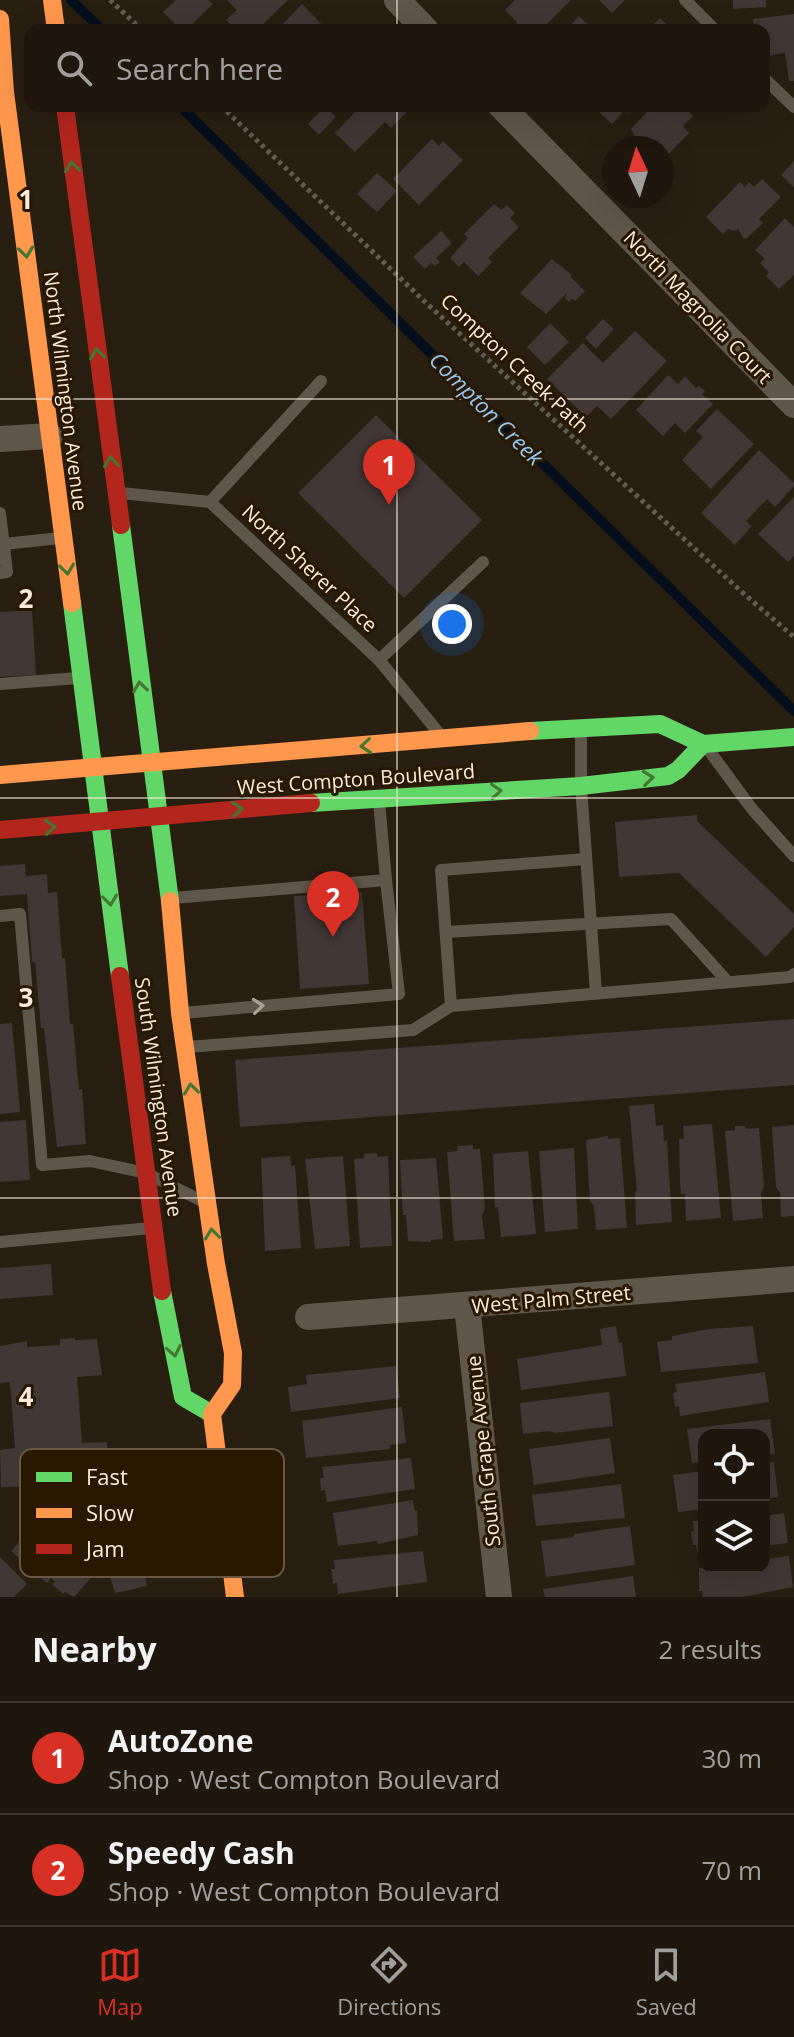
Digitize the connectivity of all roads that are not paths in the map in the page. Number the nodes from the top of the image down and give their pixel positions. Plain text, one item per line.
1 (52, 0) edge
2 (397, 0) edge
3 (685, 0) edge
4 (0, 19) edge
5 (55, 24) edge
6 (420, 24) edge
7 (709, 24) edge
8 (770, 84) edge
9 (12, 91) edge
10 (794, 107) edge
11 (66, 112) edge
12 (507, 112) edge
13 (321, 381) dead end
14 (794, 405) edge
15 (50, 436) junction
16 (0, 439) edge
17 (114, 492) junction
18 (210, 502) junction
19 (0, 513) edge
20 (63, 538) junction
21 (4, 544) junction
22 (483, 562) dead end
23 (0, 573) edge
24 (379, 660) junction
25 (81, 677) junction
26 (0, 684) edge
27 (580, 727) junction
28 (794, 737) edge
29 (444, 739) junction
30 (703, 744) junction
31 (151, 764) junction
32 (93, 768) junction
33 (0, 775) edge
34 (581, 786) junction
35 (379, 799) junction
36 (159, 816) junction
37 (101, 823) junction
38 (0, 830) edge
39 (794, 856) edge
40 (586, 859) junction
41 (386, 880) junction
42 (169, 899) junction
43 (0, 916) edge
44 (591, 923) junction
45 (446, 932) junction
46 (794, 974) edge
47 (728, 982) junction
48 (596, 993) junction
49 (451, 1006) junction
50 (180, 1013) junction
51 (186, 1047) junction
52 (146, 1173) junction
53 (208, 1204) junction
54 (154, 1227) junction
55 (0, 1242) edge
56 (794, 1279) edge
57 (467, 1306) junction
58 (308, 1317) dead end
59 (212, 1414) junction
60 (216, 1449) edge
61 (232, 1577) edge
62 (235, 1597) edge
63 (499, 1597) edge

1 - 5 main road
2 - 6 street
3 - 7 lane
4 - 9 main road, North Wilmington Avenue
8 - 10 lane
9 -> 15 main road, North Wilmington Avenue
17 -> 11 main road, North Wilmington Avenue
12 - 14 street, North Magnolia Court
13 - 18 lane
15 - 16 street
15 - 20 main road, North Wilmington Avenue
17 - 18 lane
31 -> 17 main road, North Wilmington Avenue
18 - 24 lane, North Sherer Place
19 - 21 lane
20 - 21 lane
20 -> 25 main road, North Wilmington Avenue
21 - 23 lane
22 - 24 lane
24 - 29 lane, North Sherer Place
25 - 26 lane
25 - 32 main road, North Wilmington Avenue
27 - 29 main road, West Compton Boulevard
27 - 30 main road, West Compton Boulevard
27 - 34 lane
28 - 30 main road, West Compton Boulevard
29 -> 31 main road, West Compton Boulevard
34 -> 30 main road, West Compton Boulevard
30 - 39 lane
31 - 32 main road, West Compton Boulevard
31 - 36 main road, South Wilmington Avenue
32 - 33 main road, West Compton Boulevard
32 - 37 main road, South Wilmington Avenue
35 -> 34 main road, West Compton Boulevard
34 - 40 lane
36 -> 35 main road, West Compton Boulevard
35 - 41 lane
36 - 37 main road, West Compton Boulevard
36 - 42 main road, South Wilmington Avenue
38 -> 37 main road, West Compton Boulevard
37 -> 52 main road, South Wilmington Avenue
40 - 44 lane
40 - 45 lane
41 - 42 lane
50 -> 41 lane
42 - 50 main road, South Wilmington Avenue
43 - 52 lane
44 - 45 lane
44 - 47 lane
44 - 48 lane
45 - 49 lane
46 - 47 lane
47 - 48 lane
48 - 49 lane
49 - 51 lane
50 - 51 main road, South Wilmington Avenue
53 -> 51 main road, South Wilmington Avenue
52 - 53 lane
52 - 54 main road, South Wilmington Avenue
59 -> 53 main road, South Wilmington Avenue
54 - 55 lane
54 -> 59 main road, South Wilmington Avenue
56 - 57 street, West Palm Street
57 - 58 street, West Palm Street
57 - 63 street, South Grape Avenue
59 - 60 main road
61 - 62 main road

